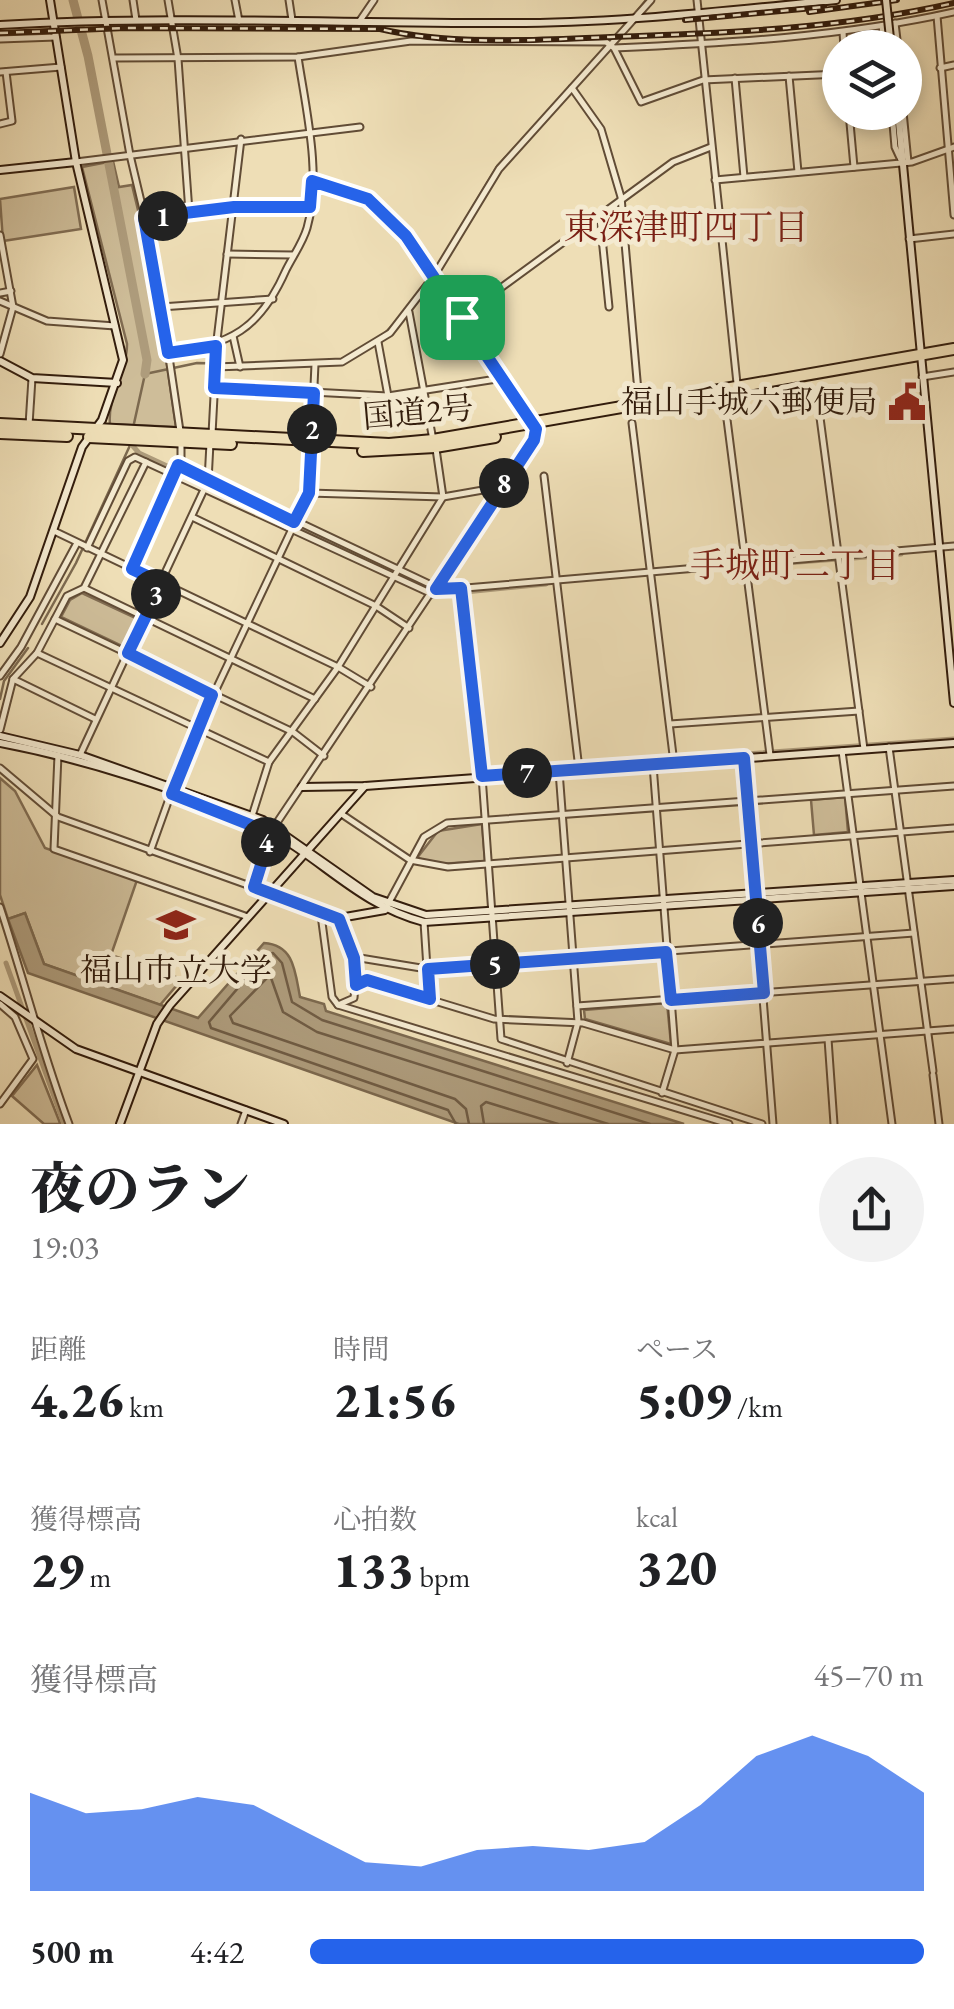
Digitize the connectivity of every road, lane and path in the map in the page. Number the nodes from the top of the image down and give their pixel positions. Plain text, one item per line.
1 (50, 0) edge
2 (102, 0) edge
3 (133, 0) edge
4 (168, 0) edge
5 (235, 0) edge
6 (289, 0) edge
7 (374, 0) edge
8 (650, 0) edge
9 (697, 0) edge
10 (836, 0) edge
11 (886, 0) edge
12 (954, 12) edge
13 (698, 14) junction
14 (936, 16) junction
15 (634, 19) junction
16 (106, 20) junction
17 (136, 20) junction
18 (170, 20) junction
19 (292, 20) junction
20 (240, 21) junction
21 (54, 22) junction
22 (359, 22) junction
23 (895, 23) junction
24 (0, 25) edge
25 (882, 25) junction
26 (854, 30) edge
27 (884, 30) edge
28 (889, 30) edge
29 (894, 30) edge
30 (822, 34) edge
31 (56, 37) junction
32 (0, 39) edge
33 (700, 44) junction
34 (613, 46) junction
35 (298, 57) junction
36 (115, 58) junction
37 (178, 59) junction
38 (954, 65) edge
39 (61, 67) junction
40 (940, 68) junction
41 (3, 72) edge
42 (822, 75) edge
43 (788, 76) junction
44 (735, 78) junction
45 (703, 80) junction
46 (572, 88) junction
47 (0, 124) edge
48 (360, 127) dead end
49 (851, 130) edge
50 (901, 130) edge
51 (309, 134) junction
52 (241, 139) junction
53 (186, 145) junction
54 (711, 147) junction
55 (951, 148) edge
56 (130, 155) junction
57 (76, 162) junction
58 (905, 162) junction
59 (854, 167) junction
60 (0, 170) edge
61 (798, 172) junction
62 (744, 177) junction
63 (715, 180) junction
64 (312, 181) junction
65 (621, 201) junction
66 (234, 207) junction
67 (310, 207) junction
68 (189, 212) junction
69 (954, 215) edge
70 (144, 218) junction
71 (600, 218) junction
72 (0, 234) edge
73 (954, 234) edge
74 (909, 239) junction
75 (228, 254) junction
76 (292, 255) junction
77 (434, 276) junction
78 (11, 291) junction
79 (0, 293) edge
80 (273, 299) junction
81 (222, 300) junction
82 (0, 301) edge
83 (162, 306) junction
84 (14, 307) junction
85 (609, 307) dead end
86 (408, 312) junction
87 (462, 317) junction
88 (118, 326) junction
89 (233, 336) junction
90 (378, 342) junction
91 (216, 346) junction
92 (954, 352) edge
93 (168, 353) junction
94 (0, 354) edge
95 (920, 358) junction
96 (0, 362) edge
97 (316, 364) junction
98 (215, 367) junction
99 (240, 368) junction
100 (954, 372) edge
101 (921, 377) junction
102 (32, 378) junction
103 (503, 378) junction
104 (117, 383) junction
105 (214, 388) junction
106 (738, 390) junction
107 (314, 393) junction
108 (423, 393) junction
109 (817, 395) dead end
110 (388, 396) junction
111 (724, 396) junction
112 (640, 404) junction
113 (632, 423) dead end
114 (0, 424) edge
115 (29, 426) junction
116 (535, 426) junction
117 (0, 433) edge
118 (93, 433) junction
119 (181, 438) junction
120 (211, 439) junction
121 (311, 444) junction
122 (434, 444) junction
123 (146, 462) junction
124 (177, 468) junction
125 (544, 476) dead end
126 (207, 484) junction
127 (500, 487) junction
128 (309, 493) junction
129 (442, 497) junction
130 (192, 516) junction
131 (293, 525) junction
132 (54, 531) junction
133 (82, 545) junction
134 (954, 546) edge
135 (938, 547) junction
136 (100, 554) junction
137 (840, 556) junction
138 (277, 559) junction
139 (745, 564) junction
140 (132, 569) junction
141 (650, 571) junction
142 (396, 574) junction
143 (556, 580) junction
144 (162, 583) junction
145 (84, 588) junction
146 (461, 588) junction
147 (434, 591) junction
148 (376, 606) junction
149 (55, 619) junction
150 (144, 619) junction
151 (247, 623) junction
152 (410, 628) junction
153 (0, 643) edge
154 (37, 653) junction
155 (128, 653) junction
156 (229, 659) junction
157 (338, 667) junction
158 (0, 676) edge
159 (13, 679) junction
160 (371, 687) junction
161 (110, 688) junction
162 (212, 695) junction
163 (316, 699) junction
164 (954, 702) edge
165 (860, 711) junction
166 (766, 718) junction
167 (94, 719) junction
168 (670, 724) junction
169 (197, 730) junction
170 (293, 732) junction
171 (0, 736) edge
172 (954, 743) edge
173 (889, 748) junction
174 (864, 749) junction
175 (842, 751) junction
176 (58, 755) junction
177 (80, 755) junction
178 (324, 756) junction
179 (770, 756) junction
180 (744, 758) junction
181 (269, 762) junction
182 (674, 763) junction
183 (653, 765) junction
184 (0, 768) edge
185 (579, 769) junction
186 (560, 771) junction
187 (482, 776) junction
188 (364, 786) junction
189 (954, 786) edge
190 (302, 787) junction
191 (896, 790) junction
192 (173, 791) junction
193 (848, 793) junction
194 (748, 800) junction
195 (656, 806) junction
196 (563, 814) junction
197 (342, 815) junction
198 (252, 816) junction
199 (58, 817) junction
200 (485, 820) junction
201 (954, 828) edge
202 (272, 830) junction
203 (901, 831) junction
204 (854, 836) junction
205 (752, 844) junction
206 (659, 850) junction
207 (150, 852) junction
208 (306, 852) junction
209 (567, 857) junction
210 (410, 860) junction
211 (488, 864) junction
212 (954, 883) edge
213 (908, 886) junction
214 (254, 887) junction
215 (861, 889) junction
216 (270, 894) junction
217 (756, 897) junction
218 (663, 904) junction
219 (0, 907) edge
220 (387, 907) junction
221 (571, 911) junction
222 (321, 914) junction
223 (492, 916) junction
224 (248, 918) junction
225 (339, 919) junction
226 (424, 922) junction
227 (914, 933) junction
228 (868, 936) junction
229 (760, 944) junction
230 (666, 952) junction
231 (354, 958) junction
232 (574, 958) junction
233 (495, 964) junction
234 (428, 969) junction
235 (954, 980) edge
236 (921, 982) junction
237 (356, 985) junction
238 (874, 985) junction
239 (764, 993) junction
240 (0, 996) edge
241 (430, 999) junction
242 (671, 1000) junction
243 (0, 1004) edge
244 (338, 1005) junction
245 (578, 1006) junction
246 (499, 1020) junction
247 (578, 1022) junction
248 (36, 1023) junction
249 (954, 1030) edge
250 (928, 1031) junction
251 (881, 1035) junction
252 (828, 1039) junction
253 (767, 1042) junction
254 (675, 1050) junction
255 (567, 1063) junction
256 (139, 1072) junction
257 (662, 1093) junction
258 (0, 1104) edge
259 (246, 1110) junction
260 (69, 1124) edge
261 (120, 1124) edge
262 (240, 1124) edge
263 (284, 1124) edge
264 (728, 1124) edge
265 (762, 1124) edge
266 (772, 1124) edge
267 (834, 1124) edge
268 (892, 1124) edge
269 (940, 1124) edge

1 - 21 street
2 - 16 street
3 - 17 street
4 - 18 street
5 - 20 street
6 - 19 street
7 - 22 street
8 - 15 street
9 - 13 street
10 - 13 street
11 - 28 street, bridge
12 - 14 street
13 - 15 street
13 - 33 street
14 - 23 street
14 - 40 street
15 - 22 street
15 - 34 street
16 - 17 street
16 - 21 street
16 - 36 street
17 - 18 street
18 - 20 street
18 - 37 street
19 - 20 street
19 - 22 street
21 - 24 street
21 - 31 street
23 - 25 street
23 - 29 street
25 - 26 street
25 - 27 street
30 - 33 street
31 - 32 street
31 - 39 street
33 - 34 street
33 - 45 street
34 - 35 street
34 - 45 street
34 - 46 street
35 - 37 street
35 - 51 street
36 - 37 street
36 - 56 street
37 - 53 street
38 - 40 street
39 - 41 street
39 - 57 street
40 - 55 street
41 - 47 street
42 - 43 street
43 - 44 street
43 - 61 street
44 - 45 street
44 - 62 street
45 - 54 street
46 - 65 street
46 - 77 street
48 - 51 street
49 - 59 street
50 - 58 street
51 - 52 street
51 - 64 street
52 - 53 street
52 - 66 street
53 - 56 street
53 - 68 street
54 - 63 street
54 - 65 street
55 - 58 street
55 - 69 street
56 - 57 street
56 - 70 street
57 - 60 street
57 - 88 street
58 - 59 street
58 - 74 street
59 - 61 street
61 - 62 street
62 - 63 street
63 - 106 street
64 - 67 street
64 - 77 street
65 - 71 street
65 - 112 street
66 - 67 street
66 - 68 street
66 - 75 street
67 - 76 street
68 - 70 street
70 - 83 street
71 - 85 street
71 - 87 street
72 - 78 street
73 - 74 street
74 - 95 street
75 - 76 street
75 - 81 street
76 - 80 street
77 - 86 street
77 - 87 street
78 - 79 street
78 - 84 street
80 - 81 street
80 - 89 street
81 - 83 street
81 - 91 street
82 - 84 street
83 - 93 street
84 - 88 street
84 - 94 street
86 - 90 street
86 - 108 street
87 - 103 street
88 - 104 street
89 - 91 street
89 - 99 street
90 - 97 street
90 - 110 street
91 - 93 street
91 - 98 street
92 - 95 highway, 国道2号
93 - 119 street
95 - 101 street
95 - 106 highway, 国道2号
96 - 102 street
97 - 99 street
97 - 107 street
98 - 99 street
98 - 105 street
100 - 101 street
101 - 135 street
102 - 104 street
102 - 115 street
103 - 108 street
103 - 116 street
104 - 118 street
105 - 107 street
105 - 120 street
106 - 111 highway, 国道2号
106 - 112 highway, 国道2号
107 - 110 street
107 - 121 street
108 - 110 street
108 - 122 street
109 - 137 street
111 - 116 highway, 国道2号
111 - 139 street
112 - 116 highway, 国道2号
113 - 141 street
114 - 115 highway, 国道2号
115 - 118 highway, 国道2号
116 - 122 highway, 国道2号
116 - 127 street
117 - 118 highway, 国道2号
118 - 119 highway, 国道2号
118 - 132 street
119 - 120 highway, 国道2号
119 - 124 street
120 - 121 highway, 国道2号
120 - 126 street
121 - 122 highway, 国道2号
121 - 128 street
122 - 129 street
123 - 124 street
123 - 133 street
123 - 136 street
124 - 126 street
124 - 140 street
125 - 143 street
126 - 130 street
126 - 131 street
127 - 129 street
127 - 147 street
128 - 129 street
128 - 131 street
129 - 142 street
130 - 138 street
130 - 144 street
131 - 138 street
131 - 142 street
132 - 133 street
132 - 153 street
133 - 136 street
133 - 158 street
134 - 135 street
135 - 137 street
135 - 164 street
136 - 140 street
136 - 145 street
137 - 139 street
137 - 165 street
138 - 148 street
138 - 151 street
139 - 141 street
139 - 166 street
140 - 144 street
141 - 143 street
141 - 168 street
142 - 147 street
142 - 148 street
143 - 146 street
143 - 185 street
144 - 150 street
144 - 151 street
145 - 149 street
145 - 150 street
146 - 147 street
146 - 187 street
147 - 152 street
148 - 152 street
148 - 157 street
149 - 154 street
149 - 155 street
150 - 155 street
150 - 156 street
151 - 156 street
151 - 157 street
152 - 160 street
154 - 159 street
154 - 161 street
155 - 161 street
155 - 162 street
156 - 162 street
156 - 163 street
157 - 160 street
157 - 163 street
159 - 167 street
159 - 171 street
160 - 178 street
161 - 167 street
161 - 169 street
162 - 169 street
162 - 170 street
163 - 170 street
165 - 166 street
165 - 174 street
166 - 168 street
166 - 179 street
167 - 177 street
168 - 182 street
169 - 181 street
169 - 192 street
170 - 178 street
170 - 181 street
171 - 176 street
171 - 177 street
172 - 173 street
173 - 174 street
173 - 191 street
174 - 175 street
175 - 179 street
175 - 193 street
176 - 192 street
176 - 199 street
177 - 192 street
178 - 190 street
179 - 180 street
180 - 182 street
180 - 194 street
181 - 198 street
182 - 183 street
183 - 185 street
183 - 195 street
184 - 199 street
185 - 186 street
186 - 187 street
186 - 196 street
187 - 188 street
187 - 200 street
188 - 190 street
188 - 197 street
189 - 191 street
190 - 202 street
191 - 193 street
191 - 203 street
192 - 198 street
192 - 202 street
192 - 207 street
193 - 194 street
193 - 204 street
194 - 195 street
194 - 205 street
195 - 196 street
195 - 206 street
196 - 200 street
196 - 209 street
197 - 208 street
197 - 210 street
198 - 202 street
199 - 207 street
199 - 224 street
200 - 210 street
200 - 211 street
201 - 203 street
202 - 208 street
202 - 214 street
203 - 204 street
203 - 213 street
204 - 205 street
204 - 215 street
205 - 206 street
205 - 217 street
206 - 209 street
206 - 218 street
207 - 214 street
208 - 216 street
208 - 220 street
209 - 211 street
209 - 221 street
210 - 211 street
210 - 220 street
211 - 223 street
212 - 213 street
213 - 215 street
213 - 227 street
214 - 216 street
215 - 217 street
215 - 228 street
216 - 222 street
216 - 224 street
217 - 218 street
217 - 229 street
218 - 221 street
218 - 230 street
219 - 248 street
220 - 223 street
220 - 225 street
220 - 226 street
221 - 223 street
221 - 232 street
222 - 225 street
222 - 244 street
223 - 226 street
223 - 233 street
224 - 256 street
225 - 231 street
226 - 234 street
227 - 228 street
227 - 236 street
228 - 229 street
228 - 238 street
229 - 230 street
229 - 239 street
230 - 232 street
230 - 242 street
231 - 234 street
231 - 237 street
232 - 233 street
232 - 245 street
233 - 234 street
233 - 246 street
234 - 241 street
235 - 236 street
236 - 238 street
236 - 250 street
237 - 241 street
237 - 244 street
238 - 239 street
238 - 251 street
239 - 242 street
239 - 253 street
240 - 248 street
241 - 246 street
242 - 245 street
242 - 254 street
243 - 258 street
244 - 264 street
245 - 247 street
246 - 247 street
246 - 255 street
247 - 254 street
247 - 255 street
248 - 256 street
248 - 260 street
249 - 250 street
250 - 251 street
250 - 269 street
251 - 252 street
251 - 268 street
252 - 253 street
252 - 267 street
253 - 254 street
253 - 266 street
254 - 257 street
255 - 257 street
256 - 259 street
256 - 261 street
257 - 265 street
259 - 262 street
259 - 263 street

